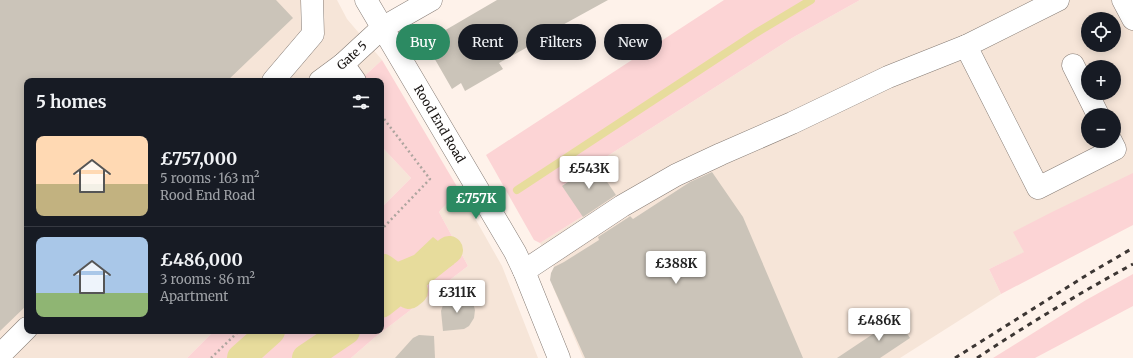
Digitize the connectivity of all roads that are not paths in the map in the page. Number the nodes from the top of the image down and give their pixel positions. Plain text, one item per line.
1 (312, 0) edge
2 (366, 0) edge
3 (431, 0) edge
4 (1058, 0) edge
5 (1123, 0) edge
6 (1133, 19) edge
7 (382, 28) junction
8 (966, 46) junction
9 (342, 64) junction
10 (1073, 65) dead end
11 (276, 78) edge
12 (324, 78) edge
13 (353, 78) edge
14 (1094, 108) edge
15 (1114, 148) edge
16 (519, 261) junction
17 (24, 331) edge
18 (0, 355) edge
19 (559, 358) edge

1 - 11 street
2 - 7 street, Rood End Road
3 - 7 street, Gate 5
4 - 8 street
5 - 6 street
7 - 9 street, Gate 5
7 - 16 street, Rood End Road
8 - 15 street
8 - 16 street
9 - 12 street, Gate 5
9 - 13 street
10 - 14 street
16 - 19 street, Rood End Road
17 - 18 street

